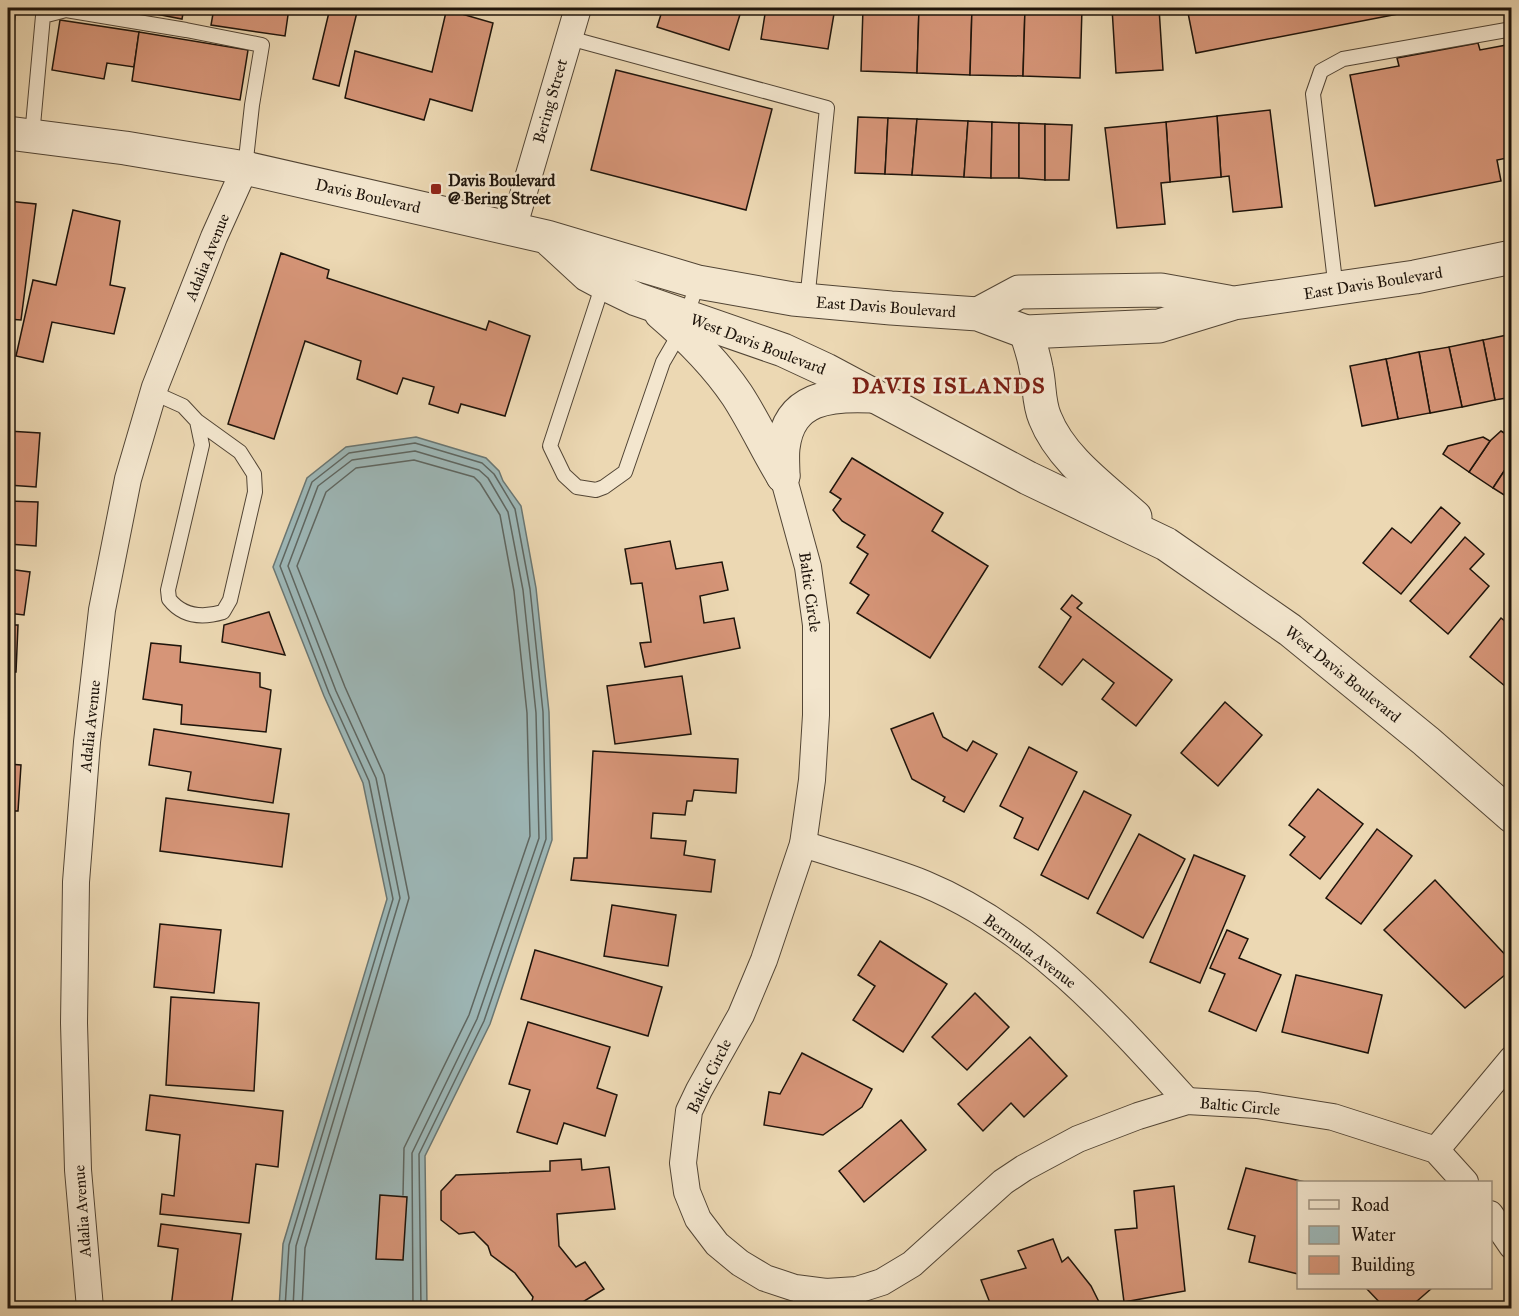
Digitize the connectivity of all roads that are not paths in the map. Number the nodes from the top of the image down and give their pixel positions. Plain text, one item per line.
1 (578, 8) edge
2 (1512, 28) edge
3 (568, 38) junction
4 (20, 134) edge
5 (245, 168) junction
6 (513, 229) junction
7 (1512, 257) edge
8 (607, 269) junction
9 (698, 282) junction
10 (1336, 290) junction
11 (800, 300) junction
12 (1234, 303) junction
13 (978, 314) junction
14 (684, 324) junction
15 (1026, 332) junction
16 (154, 393) junction
17 (878, 396) junction
18 (197, 421) junction
19 (783, 476) junction
20 (1166, 543) junction
21 (1512, 816) edge
22 (803, 844) junction
23 (1512, 1059) edge
24 (1187, 1101) junction
25 (1436, 1150) junction
26 (1464, 1181) edge
27 (1492, 1216) edge
28 (1512, 1246) edge
29 (90, 1308) edge

1 - 3 street, Bering Street
2 - 10 lane
3 - 6 street, Bering Street
3 - 11 lane
4 - 5 street, Davis Boulevard
4 - 5 lane
5 - 6 street, Davis Boulevard
5 - 16 street, Adalia Avenue
6 - 8 street, Davis Boulevard
7 - 10 street, East Davis Boulevard
8 - 9 street
8 - 14 street
8 - 14 lane
9 - 11 street
9 - 14 lane
10 - 12 street, East Davis Boulevard
11 - 13 street, East Davis Boulevard
12 - 13 street, East Davis Boulevard
12 - 15 street, East Davis Boulevard
13 - 15 street, East Davis Boulevard
14 - 17 street, West Davis Boulevard
14 - 19 street
15 - 20 street, West Davis Boulevard
16 - 18 lane
16 - 29 street, Adalia Avenue
17 - 19 street
17 - 20 street, West Davis Boulevard
18 - 18 lane
19 - 22 street, Baltic Circle
20 - 21 street, West Davis Boulevard
22 - 24 street, Bermuda Avenue
22 - 24 street, Baltic Circle
23 - 25 street
24 - 25 street, Baltic Circle
25 - 26 street
27 - 28 street

